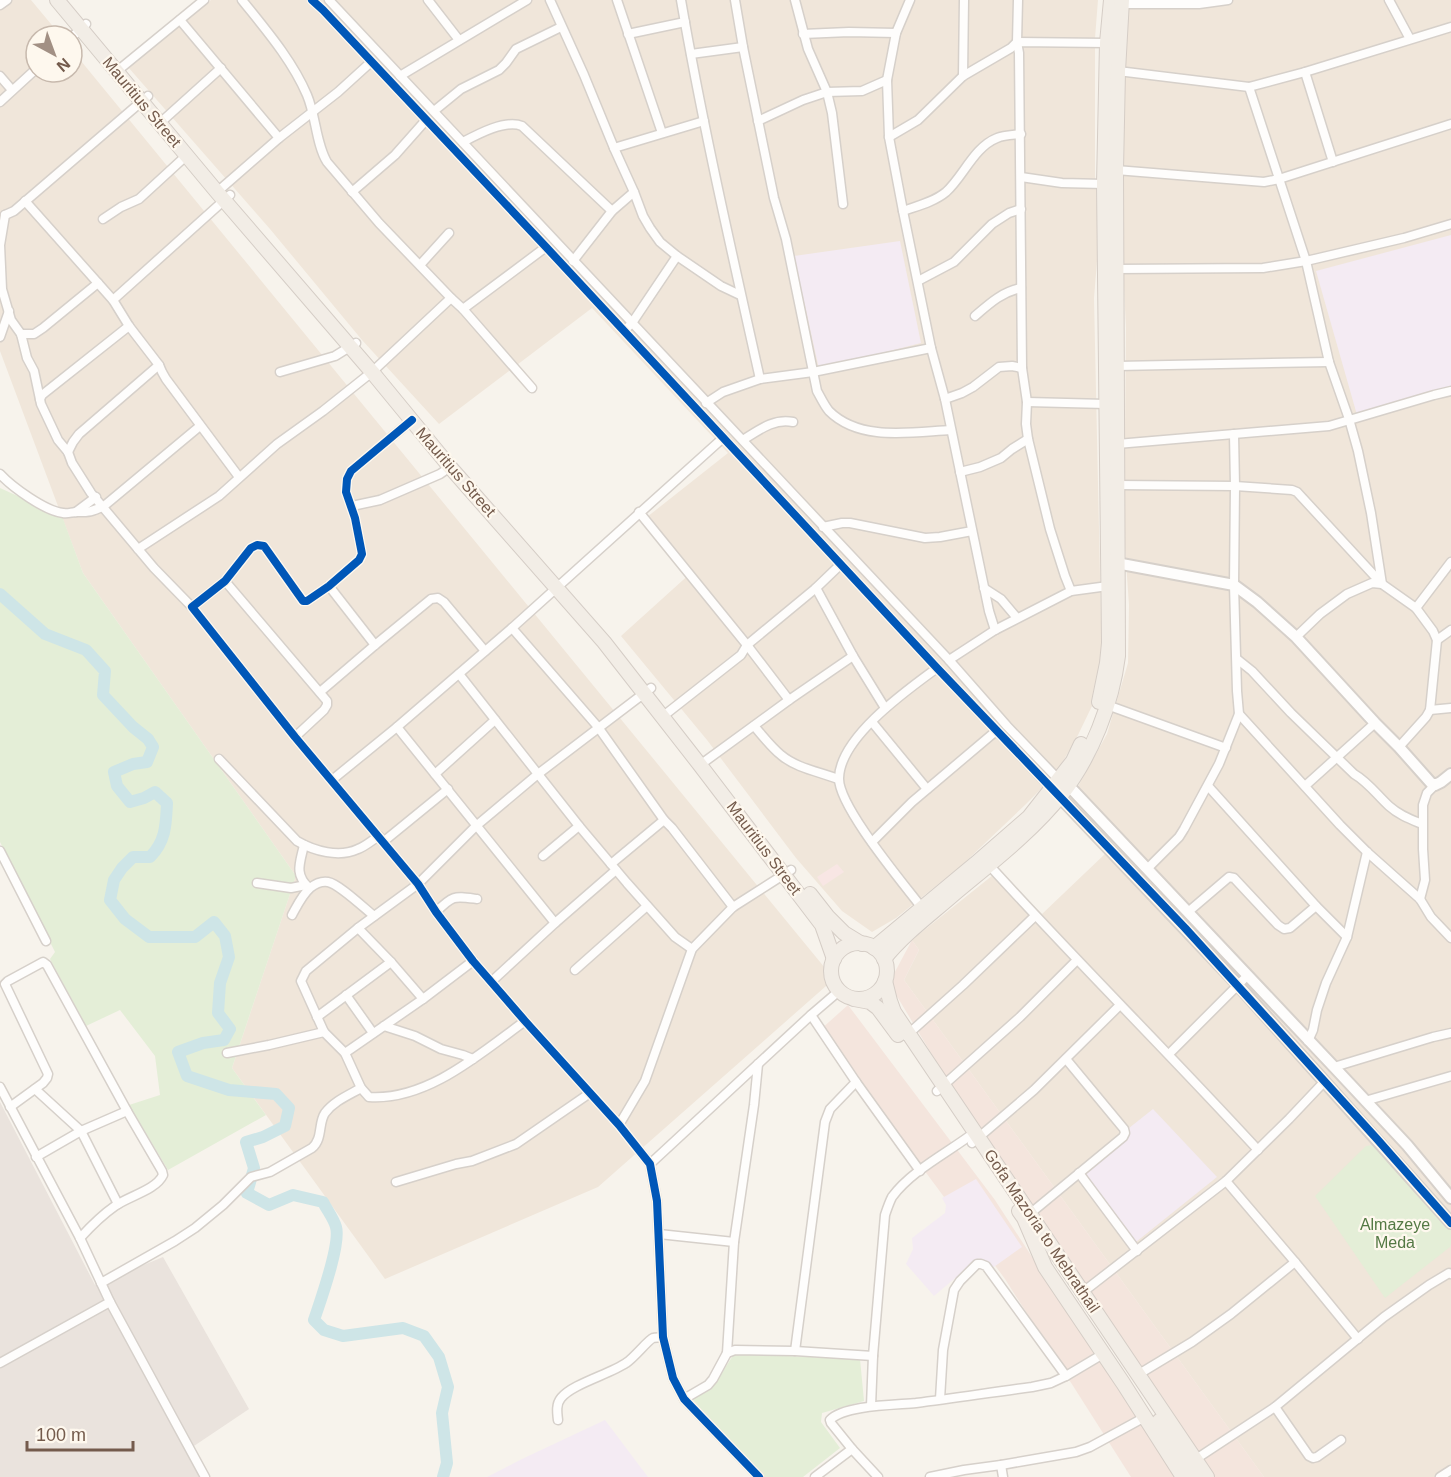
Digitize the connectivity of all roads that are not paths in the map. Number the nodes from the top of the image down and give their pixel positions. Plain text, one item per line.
1 (7, 0) edge
2 (57, 0) edge
3 (66, 0) edge
4 (204, 0) edge
5 (242, 0) edge
6 (312, 0) edge
7 (329, 0) edge
8 (428, 0) edge
9 (527, 0) edge
10 (550, 0) edge
11 (617, 0) edge
12 (681, 0) edge
13 (735, 0) edge
14 (795, 0) edge
15 (910, 0) edge
16 (964, 0) edge
17 (1017, 0) edge
18 (1228, 0) edge
19 (1389, 0) edge
20 (1118, 1) edge
21 (0, 6) edge
22 (180, 20) junction
23 (685, 22) junction
24 (75, 24) edge
25 (77, 24) edge
26 (561, 27) junction
27 (1451, 27) edge
28 (896, 33) junction
29 (84, 34) edge
30 (628, 34) junction
31 (804, 34) junction
32 (1410, 39) junction
33 (459, 40) junction
34 (1017, 42) junction
35 (1107, 43) junction
36 (742, 47) junction
37 (691, 54) junction
38 (371, 62) junction
39 (221, 68) junction
40 (119, 69) junction
41 (1118, 71) junction
42 (1305, 72) junction
43 (0, 76) edge
44 (400, 76) junction
45 (963, 76) junction
46 (24, 80) edge
47 (887, 80) junction
48 (1249, 87) junction
49 (12, 90) junction
50 (416, 92) junction
51 (827, 92) junction
52 (145, 99) junction
53 (408, 100) junction
54 (0, 102) edge
55 (313, 111) junction
56 (434, 111) junction
57 (163, 120) junction
58 (426, 120) junction
59 (704, 121) junction
60 (758, 121) junction
61 (1451, 124) edge
62 (662, 133) junction
63 (1021, 134) junction
64 (889, 137) junction
65 (279, 138) junction
66 (463, 142) junction
67 (614, 147) junction
68 (187, 154) junction
69 (1333, 162) junction
70 (1116, 170) junction
71 (1021, 177) junction
72 (1279, 179) junction
73 (1104, 184) junction
74 (352, 192) junction
75 (634, 192) junction
76 (224, 194) junction
77 (25, 201) junction
78 (843, 204) dead end
79 (1021, 209) junction
80 (612, 211) junction
81 (903, 211) junction
82 (3, 214) edge
83 (103, 219) dead end
84 (1451, 224) edge
85 (449, 233) dead end
86 (546, 247) junction
87 (677, 256) junction
88 (573, 261) junction
89 (1306, 261) junction
90 (420, 265) junction
91 (1116, 269) junction
92 (918, 281) junction
93 (98, 283) junction
94 (1021, 288) junction
95 (740, 295) junction
96 (451, 298) junction
97 (113, 300) junction
98 (463, 309) junction
99 (9, 310) junction
100 (975, 316) dead end
101 (632, 323) junction
102 (129, 326) junction
103 (624, 331) junction
104 (21, 334) junction
105 (0, 337) edge
106 (353, 345) junction
107 (931, 348) junction
108 (1329, 362) junction
109 (159, 365) junction
110 (1117, 366) junction
111 (1022, 368) junction
112 (374, 369) junction
113 (280, 372) dead end
114 (813, 372) junction
115 (760, 379) junction
116 (532, 388) dead end
117 (1451, 391) edge
118 (40, 399) junction
119 (945, 399) junction
120 (706, 402) junction
121 (1027, 402) junction
122 (1106, 404) junction
123 (1349, 419) junction
124 (412, 420) junction
125 (793, 422) dead end
126 (200, 426) junction
127 (951, 430) junction
128 (1234, 434) junction
129 (723, 438) junction
130 (1028, 439) junction
131 (743, 440) junction
132 (1117, 444) junction
133 (68, 452) junction
134 (450, 467) junction
135 (960, 472) junction
136 (0, 474) edge
137 (239, 477) junction
138 (1117, 485) junction
139 (1235, 486) junction
140 (96, 497) junction
141 (104, 506) junction
142 (352, 506) junction
143 (76, 512) junction
144 (639, 512) junction
145 (823, 527) junction
146 (972, 531) junction
147 (138, 549) junction
148 (1113, 562) junction
149 (1451, 562) edge
150 (841, 564) junction
151 (225, 581) junction
152 (1382, 584) junction
153 (560, 585) junction
154 (1234, 585) junction
155 (329, 586) junction
156 (1108, 586) junction
157 (816, 588) junction
158 (984, 588) junction
159 (1071, 591) junction
160 (192, 607) junction
161 (1416, 608) junction
162 (1017, 618) junction
163 (512, 628) junction
164 (995, 630) junction
165 (1451, 630) edge
166 (1296, 636) junction
167 (1437, 640) junction
168 (375, 645) junction
169 (747, 645) junction
170 (485, 651) junction
171 (853, 656) junction
172 (1237, 659) junction
173 (949, 660) junction
174 (938, 668) junction
175 (459, 674) junction
176 (648, 691) junction
177 (320, 692) junction
178 (789, 700) junction
179 (1107, 705) junction
180 (885, 708) junction
181 (1451, 708) edge
182 (1430, 710) junction
183 (666, 714) junction
184 (1239, 714) junction
185 (495, 720) junction
186 (872, 722) junction
187 (1375, 723) junction
188 (754, 726) junction
189 (397, 727) junction
190 (598, 727) junction
191 (996, 730) junction
192 (296, 737) junction
193 (1399, 747) junction
194 (1226, 748) junction
195 (1336, 757) junction
196 (219, 759) dead end
197 (704, 762) junction
198 (435, 774) junction
199 (538, 774) junction
200 (1451, 774) edge
201 (838, 779) junction
202 (332, 780) junction
203 (1435, 785) junction
204 (1208, 786) junction
205 (1305, 786) junction
206 (1059, 787) junction
207 (448, 789) junction
208 (927, 789) junction
209 (664, 820) junction
210 (1422, 824) junction
211 (476, 826) junction
212 (579, 826) junction
213 (381, 839) junction
214 (872, 842) junction
215 (304, 846) junction
216 (0, 851) edge
217 (1367, 852) junction
218 (543, 856) dead end
219 (989, 865) junction
220 (614, 867) junction
221 (1147, 868) junction
222 (788, 872) junction
223 (257, 883) dead end
224 (418, 884) junction
225 (307, 887) junction
226 (1420, 898) junction
227 (477, 899) dead end
228 (647, 906) junction
229 (1316, 906) junction
230 (733, 907) junction
231 (921, 908) junction
232 (436, 912) junction
233 (1188, 912) junction
234 (292, 915) dead end
235 (374, 916) junction
236 (1035, 916) junction
237 (555, 922) junction
238 (358, 928) junction
239 (1347, 937) junction
240 (1451, 938) edge
241 (46, 941) dead end
242 (868, 946) junction
243 (692, 949) junction
244 (834, 959) junction
245 (884, 959) junction
246 (1077, 960) junction
247 (473, 961) junction
248 (391, 962) junction
249 (575, 970) dead end
250 (1247, 976) junction
251 (885, 981) junction
252 (491, 982) junction
253 (1238, 985) junction
254 (839, 991) junction
255 (346, 995) junction
256 (423, 999) junction
257 (854, 999) junction
258 (1120, 1005) junction
259 (811, 1015) junction
260 (317, 1017) junction
261 (525, 1021) junction
262 (384, 1026) junction
263 (324, 1032) junction
264 (374, 1033) junction
265 (1451, 1034) edge
266 (905, 1037) junction
267 (1308, 1041) junction
268 (227, 1053) dead end
269 (345, 1053) junction
270 (1169, 1054) junction
271 (473, 1059) junction
272 (1066, 1059) junction
273 (758, 1064) junction
274 (1334, 1067) junction
275 (1451, 1076) edge
276 (856, 1082) junction
277 (1324, 1082) junction
278 (0, 1088) edge
279 (362, 1088) junction
280 (35, 1089) junction
281 (941, 1089) junction
282 (590, 1093) junction
283 (1365, 1101) junction
284 (10, 1107) junction
285 (127, 1111) junction
286 (619, 1125) junction
287 (81, 1131) junction
288 (974, 1137) junction
289 (1258, 1150) junction
290 (36, 1157) junction
291 (650, 1164) junction
292 (920, 1170) junction
293 (1079, 1173) junction
294 (1226, 1181) junction
295 (396, 1182) dead end
296 (1451, 1198) edge
297 (118, 1204) junction
298 (1027, 1216) junction
299 (1451, 1223) edge
300 (1035, 1231) junction
301 (659, 1234) junction
302 (80, 1238) junction
303 (734, 1242) junction
304 (1137, 1251) junction
305 (1295, 1262) junction
306 (1451, 1274) edge
307 (101, 1283) junction
308 (1083, 1292) junction
309 (110, 1302) junction
310 (663, 1337) junction
311 (1358, 1339) junction
312 (795, 1351) junction
313 (727, 1353) junction
314 (1103, 1354) junction
315 (873, 1356) junction
316 (0, 1363) edge
317 (1138, 1374) junction
318 (1066, 1376) junction
319 (684, 1399) junction
320 (940, 1399) junction
321 (871, 1406) junction
322 (1275, 1407) junction
323 (1145, 1418) junction
324 (558, 1420) dead end
325 (1341, 1440) dead end
326 (852, 1449) junction
327 (1196, 1459) junction
328 (1001, 1465) junction
329 (1451, 1470) edge
330 (205, 1477) edge
331 (759, 1477) edge
332 (815, 1477) edge
333 (878, 1477) edge
334 (930, 1477) edge
335 (1003, 1477) edge
336 (1183, 1477) edge
337 (1196, 1477) edge
338 (1208, 1477) edge
339 (1440, 1477) edge

1 - 21 street
2 - 24 main road, Mauritius Street
3 - 25 main road, Mauritius Street
4 - 22 street
5 - 55 street
6 - 38 street
7 - 44 street
8 - 33 street
9 - 33 street
10 - 26 street
11 - 30 street
12 - 23 street
13 - 36 street
14 - 31 street
15 - 28 street
16 - 45 street
17 - 34 street
18 - 20 street
19 - 32 street
20 - 35 main road
20 - 41 main road
22 - 39 street
22 - 40 street
23 - 30 street
23 - 37 street
26 - 56 street
26 - 67 street
27 - 32 street
28 - 31 street
28 - 47 street
29 - 40 main road, Mauritius Street
30 - 62 street
31 - 51 street
32 - 42 street
33 - 44 street
34 - 35 street
34 - 45 street
34 - 63 street
35 - 73 main road
36 - 37 street
36 - 60 street
37 - 59 street
38 - 53 street
38 - 55 street
39 - 57 street
39 - 65 street
40 - 52 main road, Mauritius Street
41 - 48 street
41 - 70 main road
42 - 48 street
42 - 69 street
43 - 49 street
44 - 50 street
45 - 64 street
46 - 49 street
47 - 51 street
47 - 64 street
48 - 72 street
49 - 54 street
50 - 53 street
50 - 56 street
51 - 60 street
51 - 78 street
52 - 57 main road, Mauritius Street
52 - 77 street
53 - 58 street
55 - 65 street
55 - 74 street
56 - 66 street
57 - 68 main road, Mauritius Street
57 - 76 main road, Mauritius Street
58 - 74 street
58 - 86 street
59 - 62 street
59 - 95 street
60 - 114 street
61 - 69 street
62 - 67 street
63 - 71 street
63 - 81 street
64 - 81 street
65 - 76 street
66 - 80 street
66 - 88 street
67 - 75 street
68 - 76 main road, Mauritius Street
68 - 83 street
69 - 72 street
70 - 72 street
70 - 91 main road
71 - 73 street
71 - 79 street
72 - 89 street
73 - 122 main road
74 - 90 street
75 - 80 street
75 - 87 street
76 - 97 street
76 - 106 main road, Mauritius Street
77 - 82 street
77 - 93 street
79 - 92 street
79 - 94 street
80 - 88 street
81 - 92 street
82 - 99 street
84 - 89 street
85 - 90 street
86 - 98 street
86 - 103 street
87 - 95 street
87 - 101 street
88 - 101 street
89 - 91 street
89 - 108 street
90 - 96 street
91 - 110 main road
92 - 107 street
93 - 97 street
93 - 104 street
94 - 100 street
94 - 111 street
95 - 115 street
96 - 98 street
96 - 112 street
97 - 102 street
98 - 116 street
99 - 104 street
99 - 105 street
101 - 103 street
101 - 120 street
102 - 109 street
102 - 118 street
103 - 129 street
104 - 118 street
106 - 112 main road, Mauritius Street
106 - 113 street
107 - 114 street
107 - 119 street
108 - 110 street
108 - 123 street
109 - 126 street
109 - 133 street
110 - 132 main road
111 - 119 street
111 - 121 street
112 - 124 main road, Mauritius Street
112 - 137 street
112 - 153 main road, Mauritius Street
114 - 115 street
114 - 127 street
115 - 120 street
117 - 123 street
118 - 133 street
119 - 127 street
120 - 131 street
121 - 122 street
121 - 130 street
122 - 148 main road
123 - 128 street
123 - 152 street
124 - 134 main road, Mauritius Street
124 - 142 street
125 - 131 street
126 - 137 street
126 - 141 street
127 - 135 street
128 - 132 street
128 - 139 street
129 - 144 street
129 - 150 street
130 - 135 street
130 - 159 street
131 - 145 street
132 - 138 main road
133 - 140 street
134 - 142 street
134 - 153 main road, Mauritius Street
135 - 146 street
136 - 143 street
137 - 147 street
138 - 139 street
138 - 148 main road
139 - 152 street
139 - 154 street
140 - 141 street
140 - 143 street
141 - 143 street
141 - 147 street
142 - 155 street
144 - 153 street
144 - 169 street
145 - 146 street
145 - 173 street
146 - 158 street
147 - 160 street
148 - 154 street
148 - 156 main road
148 - 179 main road
149 - 161 street
150 - 157 street
150 - 174 street
151 - 155 street
151 - 160 street
151 - 177 street
152 - 161 street
152 - 166 street
153 - 163 street
153 - 176 main road, Mauritius Street
154 - 166 street
154 - 172 street
155 - 168 street
156 - 159 street
156 - 206 main road
157 - 169 street
157 - 171 street
158 - 162 street
158 - 164 street
159 - 162 street
160 - 192 street
161 - 167 street
162 - 164 street
163 - 170 street
163 - 190 street
164 - 173 street
165 - 167 street
166 - 187 street
167 - 182 street
168 - 170 street
168 - 177 street
169 - 178 street
169 - 183 street
170 - 175 street
171 - 178 street
171 - 180 street
172 - 184 street
172 - 195 street
173 - 206 street
174 - 180 street
174 - 191 street
175 - 185 street
175 - 189 street
176 - 183 main road, Mauritius Street
176 - 190 street
177 - 192 street
178 - 188 street
179 - 194 street
179 - 206 main road
180 - 186 street
181 - 182 street
182 - 193 street
183 - 197 main road, Mauritius Street
184 - 194 street
184 - 205 street
185 - 198 street
185 - 199 street
186 - 201 street
186 - 208 street
187 - 193 street
187 - 195 street
188 - 197 street
188 - 201 street
189 - 198 street
189 - 202 street
190 - 199 street
190 - 209 street
191 - 206 street
191 - 208 street
192 - 202 street
193 - 203 street
194 - 204 street
195 - 205 street
195 - 210 street
196 - 215 street
197 - 222 main road, Mauritius Street
198 - 207 street
199 - 211 street
199 - 212 street
200 - 203 street
201 - 214 street
202 - 213 street
203 - 210 street
204 - 221 street
204 - 229 street
205 - 217 street
206 - 219 main road
206 - 221 street
206 - 231 main road
206 - 253 street
207 - 211 street
207 - 213 street
208 - 214 street
209 - 220 street
209 - 230 street
210 - 226 street
211 - 224 street
211 - 237 street
212 - 218 street
212 - 220 street
213 - 215 street
213 - 224 street
214 - 231 street
215 - 225 street
216 - 241 street
217 - 226 street
217 - 239 street
219 - 236 street
219 - 245 main road
220 - 228 street
220 - 237 street
221 - 233 street
222 - 230 street
222 - 242 main road, Mauritius Street
222 - 244 main road, Mauritius Street
223 - 225 street
224 - 232 street
224 - 235 street
225 - 234 street
225 - 235 street
226 - 240 street
227 - 232 street
228 - 243 street
228 - 249 street
229 - 233 street
229 - 239 street
230 - 243 street
231 - 242 main road
232 - 247 street
233 - 250 street
235 - 238 street
236 - 246 street
236 - 266 street
237 - 252 street
238 - 248 street
238 - 260 street
239 - 267 street
242 - 244 main road
242 - 245 main road
243 - 286 street
244 - 254 main road
245 - 251 main road
246 - 258 street
246 - 281 street
247 - 252 street
247 - 256 street
248 - 255 street
248 - 256 street
250 - 253 street
250 - 267 street
251 - 257 main road
251 - 266 main road, Gofa Mazoria to Mebrathail
252 - 261 street
253 - 270 street
253 - 277 street
254 - 257 main road
254 - 259 street
255 - 260 street
255 - 264 street
256 - 262 street
257 - 266 main road, Gofa Mazoria to Mebrathail
258 - 270 street
258 - 272 street
259 - 273 street
259 - 276 street
260 - 263 street
261 - 271 street
261 - 282 street
262 - 264 street
262 - 271 street
263 - 268 street
263 - 269 street
264 - 269 street
265 - 274 street
266 - 281 main road, Gofa Mazoria to Mebrathail
267 - 274 street
269 - 279 street
270 - 289 street
271 - 279 street
272 - 288 street
272 - 293 street
273 - 291 street
273 - 303 street
274 - 283 street
275 - 283 street
276 - 292 street
276 - 312 street
277 - 289 street
277 - 299 street
278 - 284 street
279 - 307 street
280 - 284 street
280 - 285 street
280 - 287 street
281 - 288 main road, Gofa Mazoria to Mebrathail
282 - 286 street
282 - 295 street
283 - 296 street
284 - 290 street
285 - 287 street
285 - 297 street
286 - 291 street
287 - 290 street
287 - 297 street
288 - 292 street
288 - 298 main road, Gofa Mazoria to Mebrathail
289 - 294 street
290 - 302 street
291 - 301 street
292 - 315 street
293 - 298 street
293 - 304 street
294 - 304 street
294 - 305 street
297 - 302 street
298 - 300 main road, Gofa Mazoria to Mebrathail
300 - 308 main road, Gofa Mazoria to Mebrathail
300 - 314 main road, Gofa Mazoria to Mebrathail
300 - 337 main road
301 - 303 street
301 - 310 street
302 - 307 street
303 - 313 street
304 - 308 street
305 - 311 street
305 - 317 street
306 - 311 street
307 - 309 street
308 - 317 main road, Gofa Mazoria to Mebrathail
309 - 316 street
309 - 330 street
310 - 319 street
310 - 324 street
311 - 322 street
312 - 313 street
312 - 315 street
313 - 319 street
314 - 318 street
314 - 323 main road, Gofa Mazoria to Mebrathail
315 - 321 street
317 - 327 main road, Gofa Mazoria to Mebrathail
318 - 320 street
318 - 320 street
319 - 331 street
320 - 321 street
321 - 326 street
322 - 325 street
322 - 327 street
323 - 328 street
323 - 336 main road, Gofa Mazoria to Mebrathail
326 - 332 street
326 - 333 street
327 - 338 main road, Gofa Mazoria to Mebrathail
328 - 334 street
328 - 335 street
329 - 339 street

